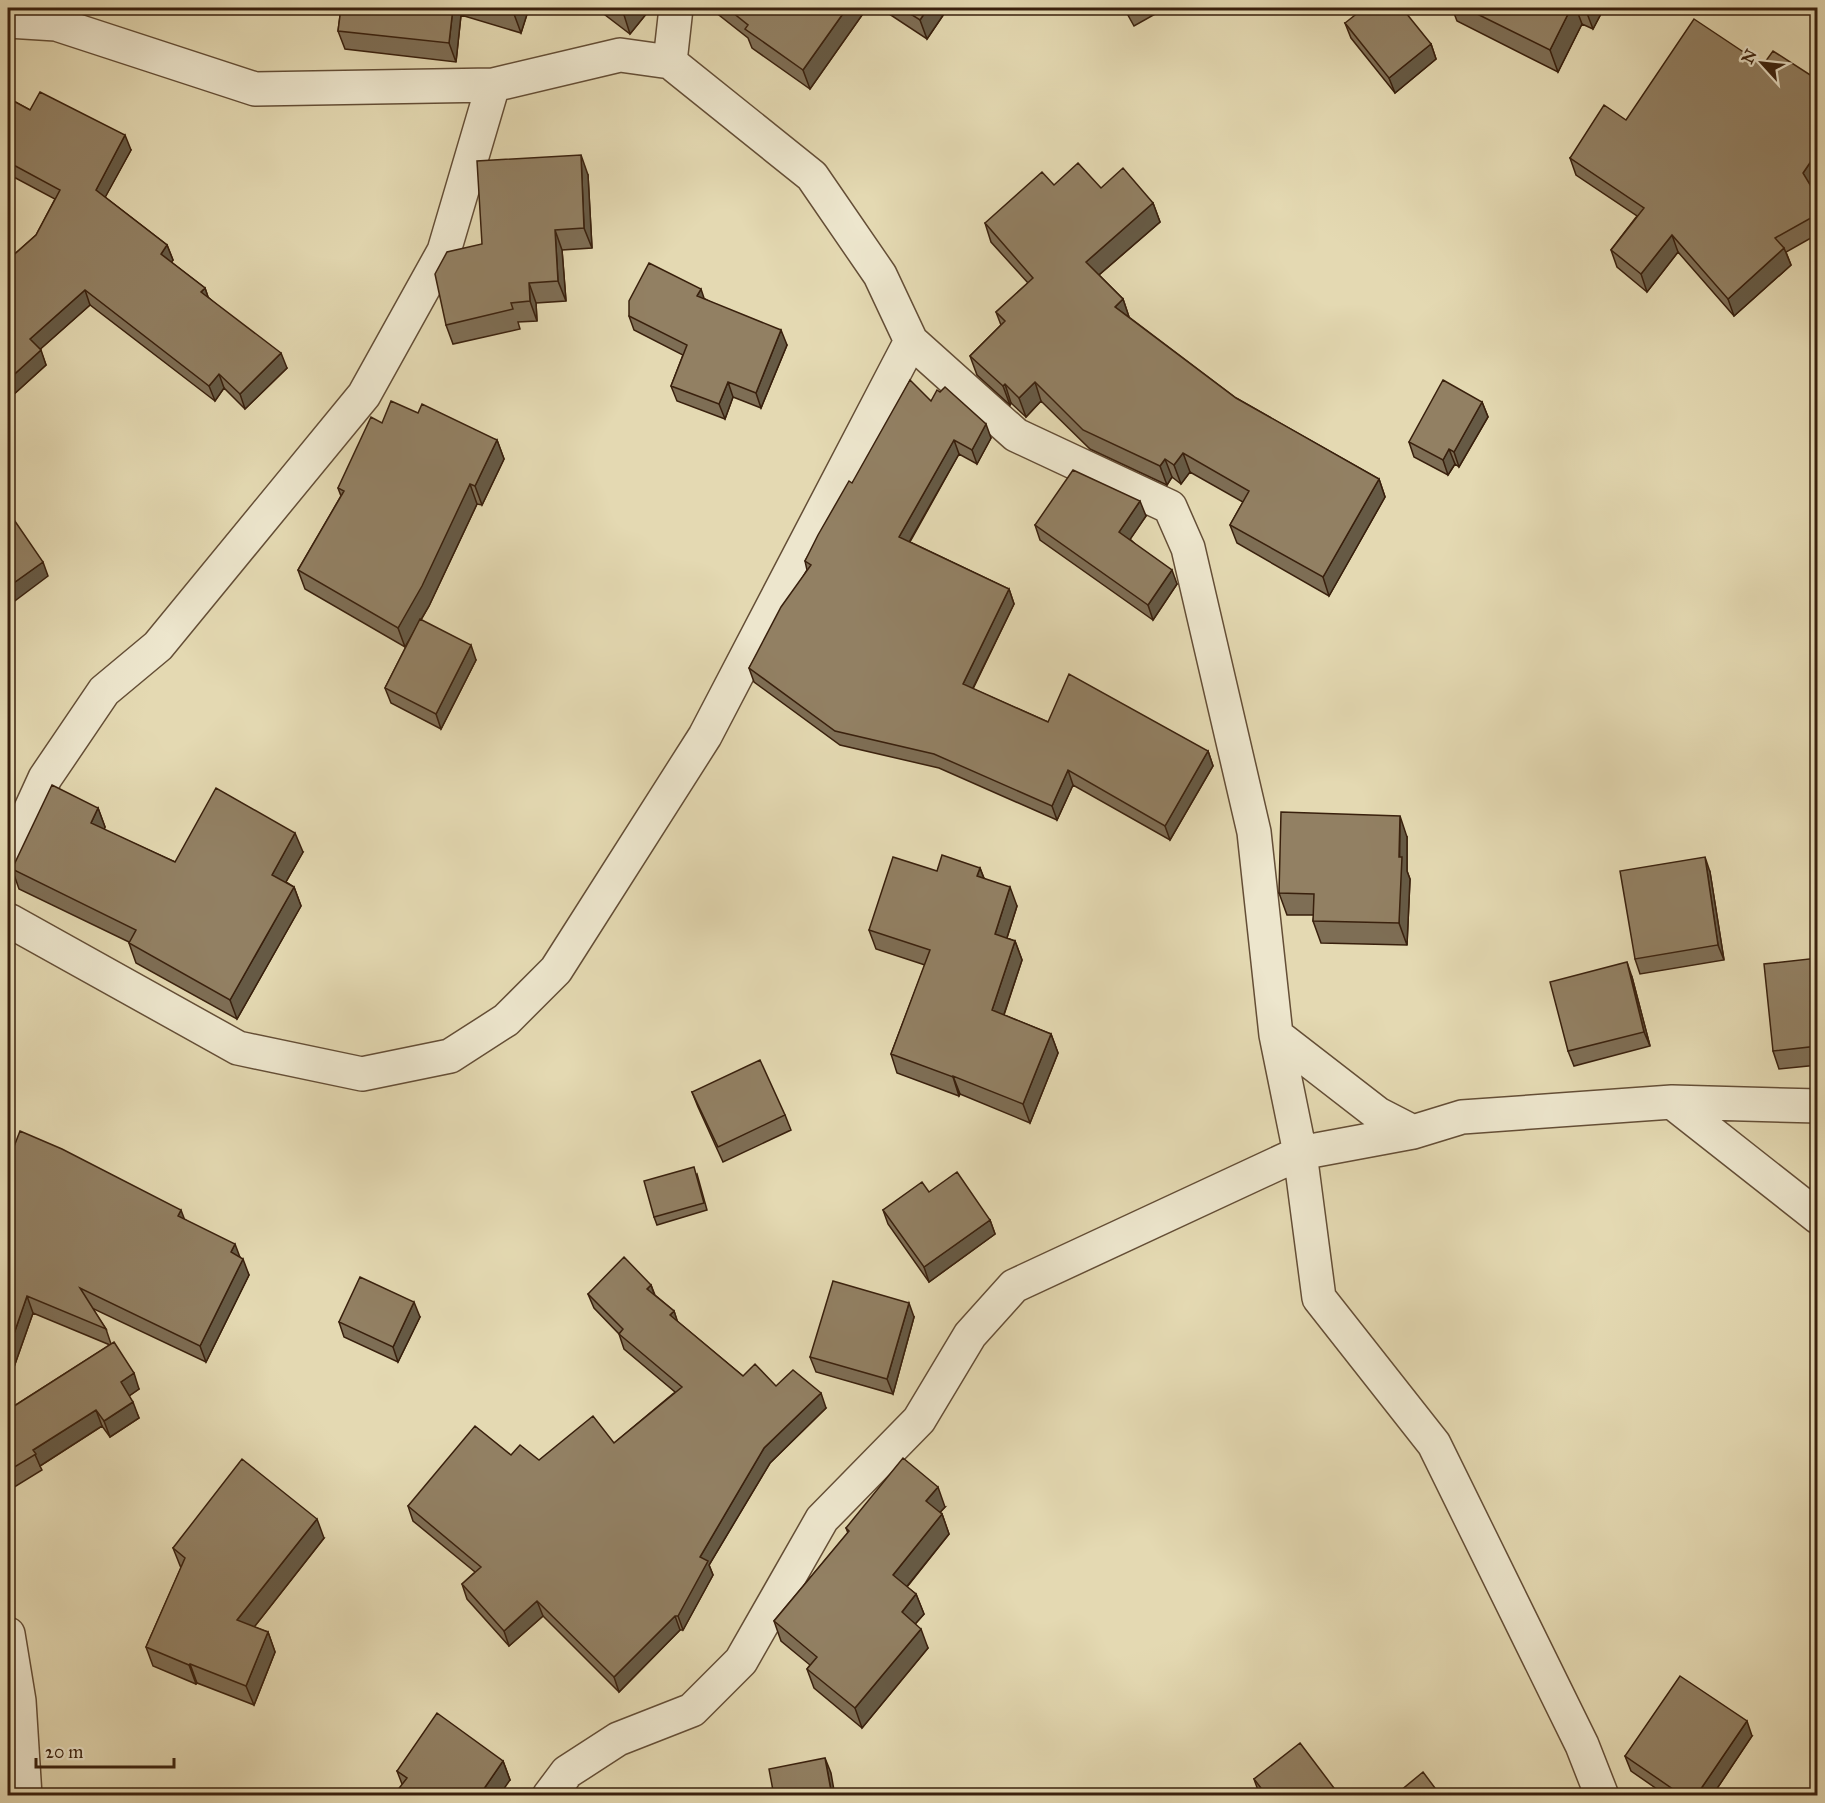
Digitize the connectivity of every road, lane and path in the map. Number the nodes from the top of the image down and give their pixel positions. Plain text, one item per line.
1 (676, 8) edge
2 (8, 21) edge
3 (670, 62) junction
4 (493, 85) junction
5 (911, 342) junction
6 (8, 859) edge
7 (8, 916) edge
8 (1276, 1035) junction
9 (1672, 1102) junction
10 (1818, 1106) edge
11 (1413, 1132) junction
12 (1300, 1153) junction
13 (1818, 1217) edge
14 (8, 1634) edge
15 (25, 1796) edge
16 (549, 1796) edge
17 (1602, 1796) edge

1 - 3 street
2 - 4 street
3 - 4 street
3 - 5 street
4 - 6 street
5 - 7 street
5 - 8 street
8 - 11 street
8 - 12 street
9 - 10 street
9 - 11 street
9 - 13 street
11 - 12 street
12 - 16 street
12 - 17 street
14 - 15 street

